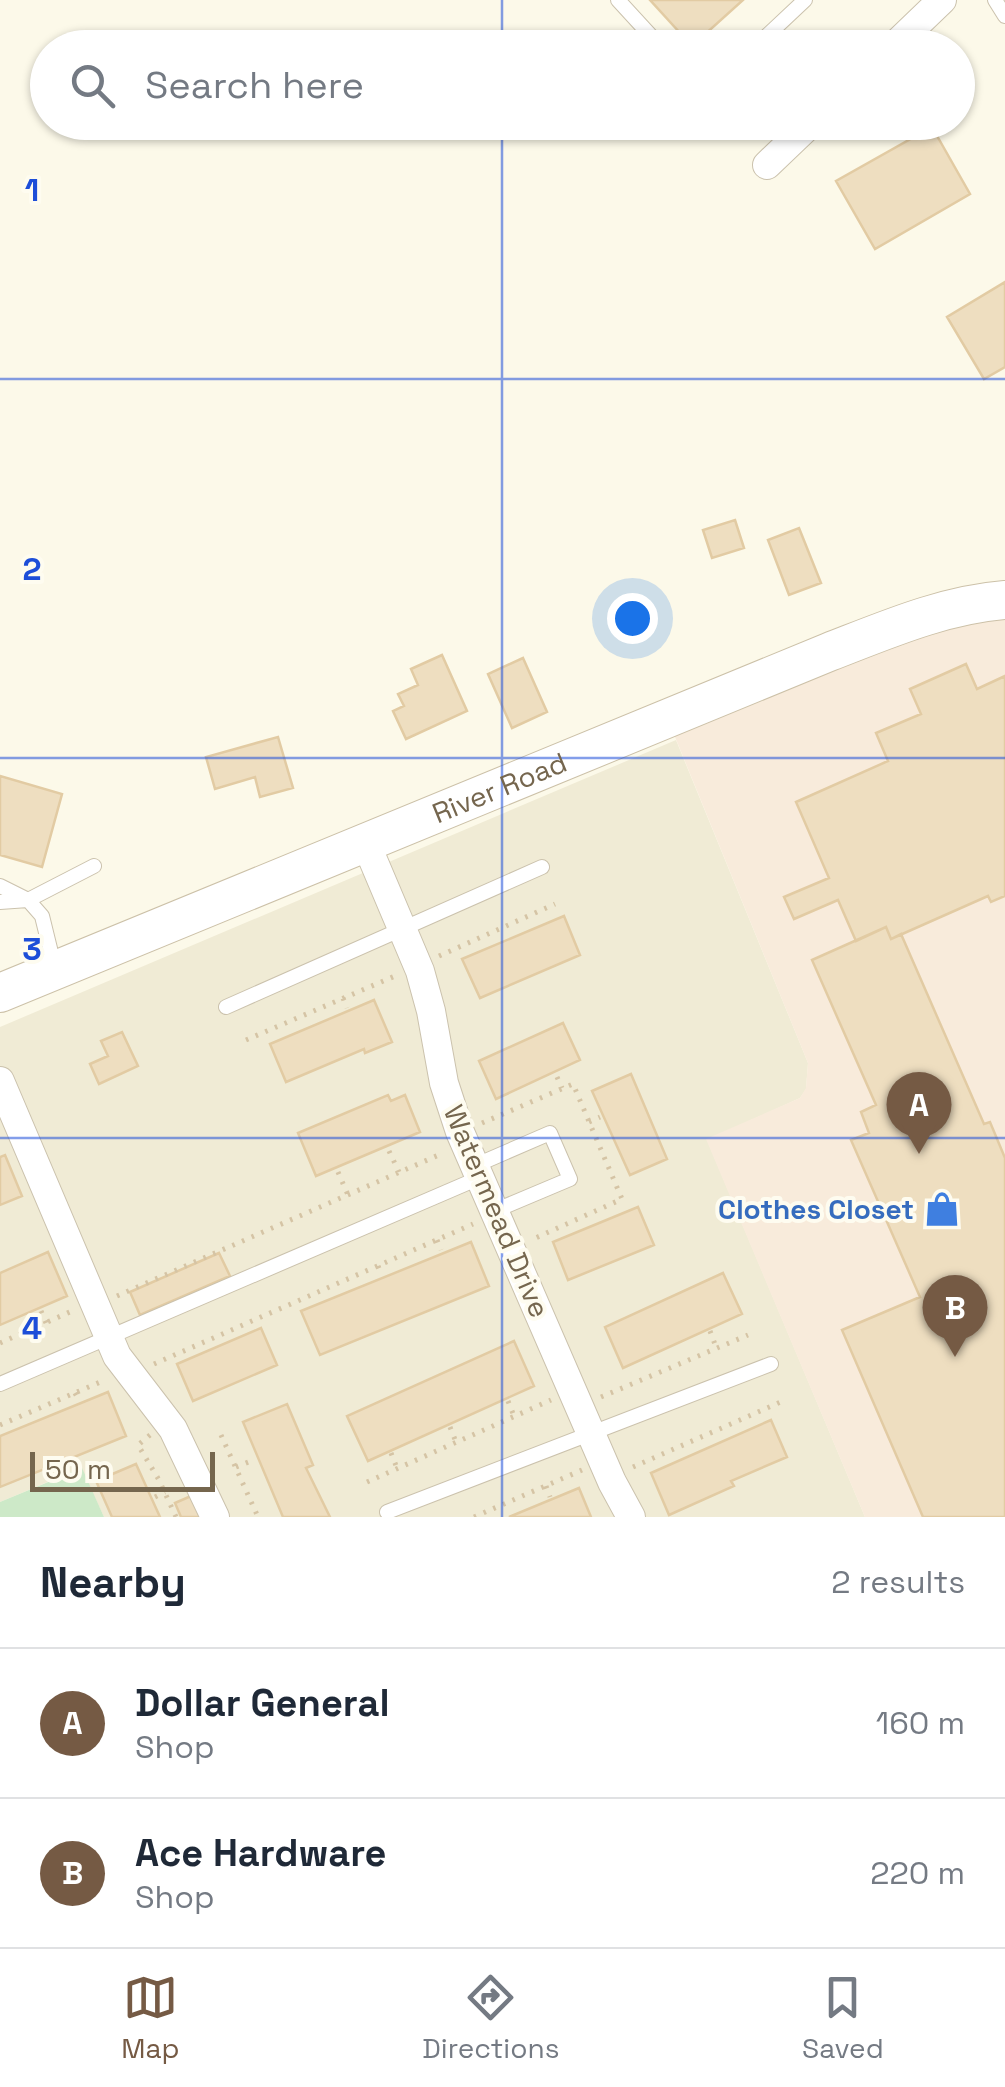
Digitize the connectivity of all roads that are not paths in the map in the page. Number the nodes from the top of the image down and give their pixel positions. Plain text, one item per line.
1 (618, 0) edge
2 (805, 0) edge
3 (942, 0) edge
4 (996, 0) edge
5 (1005, 16) edge
6 (646, 30) edge
7 (773, 30) edge
8 (911, 30) edge
9 (793, 140) edge
10 (767, 165) dead end
11 (1005, 600) edge
12 (366, 841) junction
13 (94, 866) dead end
14 (542, 868) dead end
15 (0, 886) edge
16 (28, 900) junction
17 (0, 902) edge
18 (403, 930) junction
19 (55, 970) junction
20 (0, 992) edge
21 (226, 1007) dead end
22 (2, 1092) edge
23 (476, 1172) junction
24 (488, 1216) junction
25 (109, 1338) junction
26 (771, 1364) dead end
27 (0, 1384) edge
28 (592, 1433) junction
29 (387, 1512) dead end
30 (215, 1517) edge
31 (631, 1517) edge

1 - 6 lane
2 - 7 lane
3 - 8 street
4 - 5 lane
9 - 10 street
11 - 12 main road, River Road
12 - 18 street, Watermead Drive
12 - 19 main road, River Road
13 - 16 lane
14 - 18 lane
15 - 16 lane
16 - 17 lane
16 - 19 lane
18 - 21 lane
18 - 23 street, Watermead Drive
19 - 20 main road, River Road
22 - 25 street
23 - 24 street, Watermead Drive
23 - 24 lane
23 - 25 lane
24 - 28 street, Watermead Drive
25 - 27 lane
25 - 30 street
26 - 28 lane
28 - 29 lane
28 - 31 street, Watermead Drive

